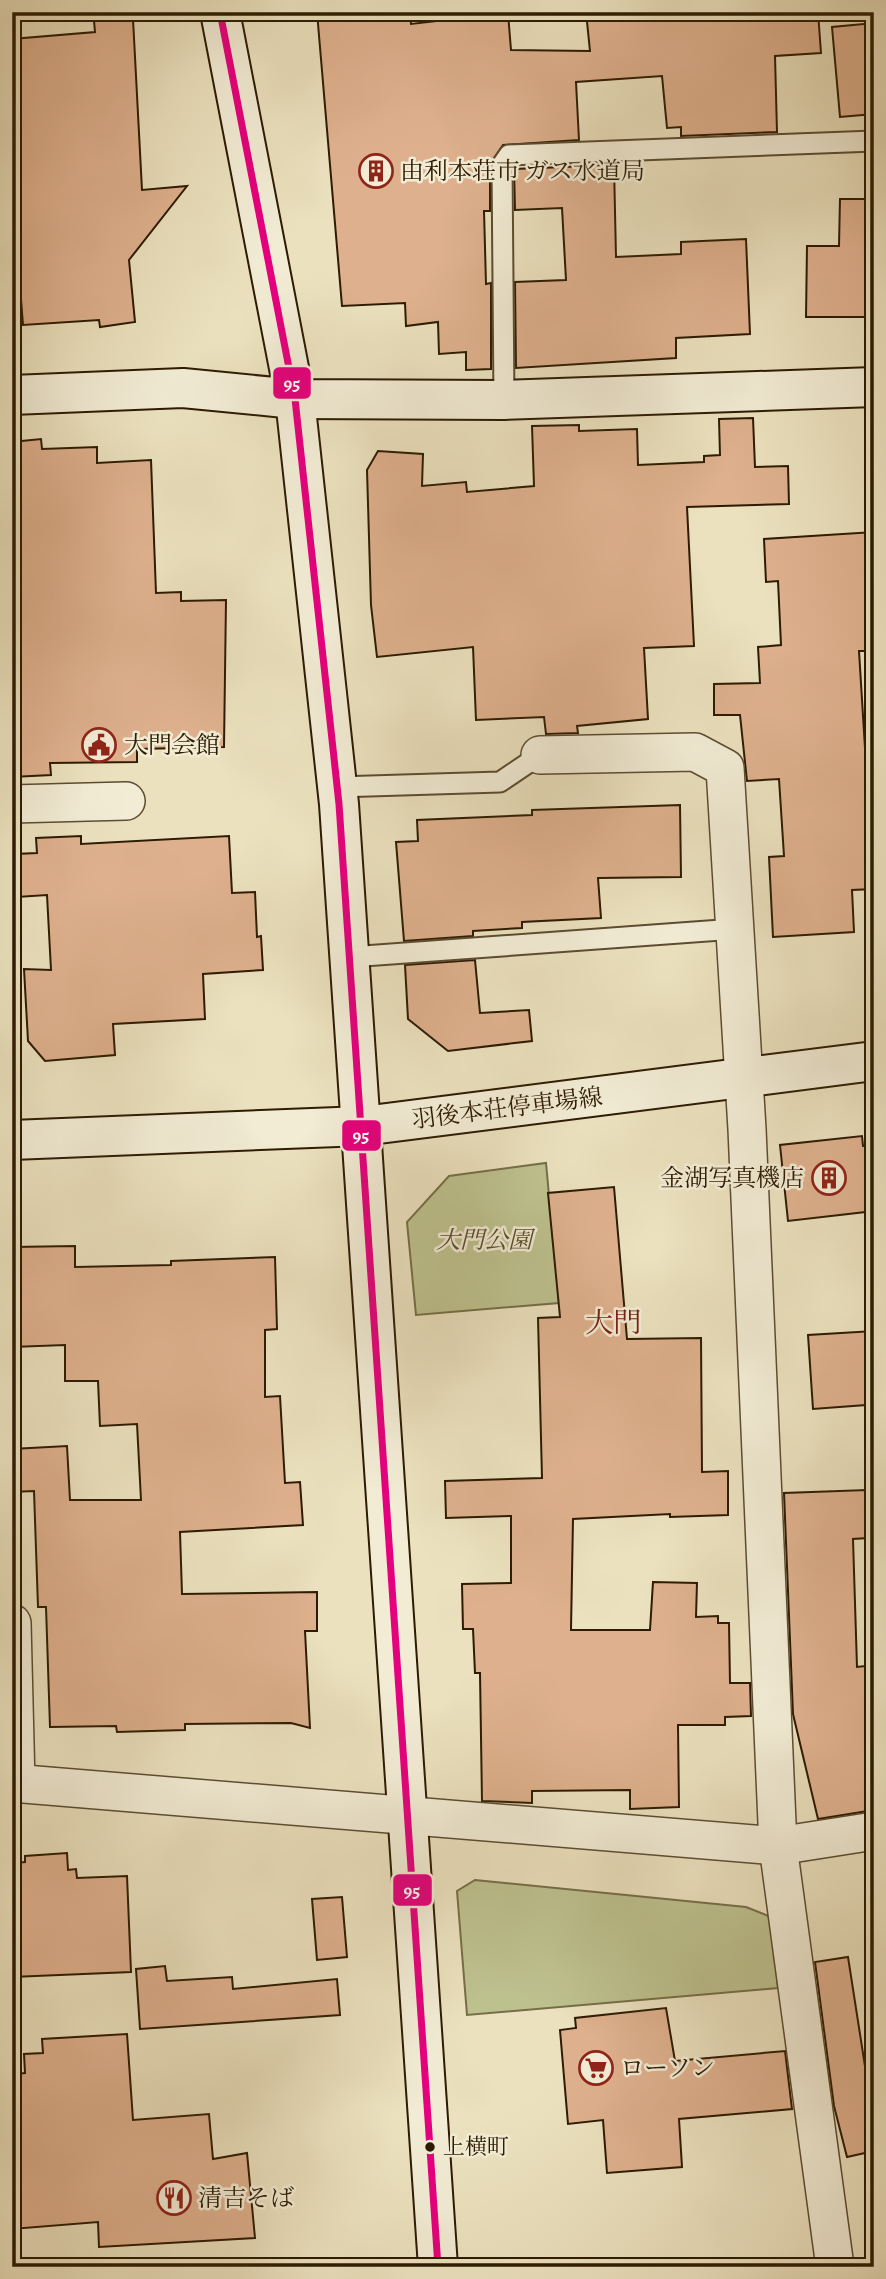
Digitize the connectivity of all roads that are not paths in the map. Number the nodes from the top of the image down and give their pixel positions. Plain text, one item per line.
1 (220, 12) edge
2 (874, 141) edge
3 (874, 387) edge
4 (12, 395) edge
5 (295, 399) junction
6 (505, 400) junction
7 (540, 755) joint
8 (337, 787) junction
9 (126, 801) dead end
10 (12, 804) edge
11 (735, 929) junction
12 (350, 957) junction
13 (874, 1061) edge
14 (744, 1077) junction
15 (363, 1126) junction
16 (12, 1140) edge
17 (12, 1623) edge
18 (14, 1783) edge
19 (406, 1817) junction
20 (874, 1831) edge
21 (778, 1846) junction
22 (438, 2267) edge
23 (835, 2267) edge

1 - 5 street
2 - 6 lane
3 - 6 street
4 - 5 street
5 - 6 street
5 - 8 street
7 - 8 lane
7 - 11 street
8 - 12 street
9 - 10 street
11 - 12 lane
11 - 14 street
12 - 15 street
13 - 14 street, 羽後本荘停車場線
14 - 15 street, 羽後本荘停車場線
14 - 21 street
15 - 16 street, 羽後本荘停車場線
15 - 19 street
17 - 18 street
18 - 19 street
19 - 21 street
19 - 22 street
20 - 21 street
21 - 23 street

